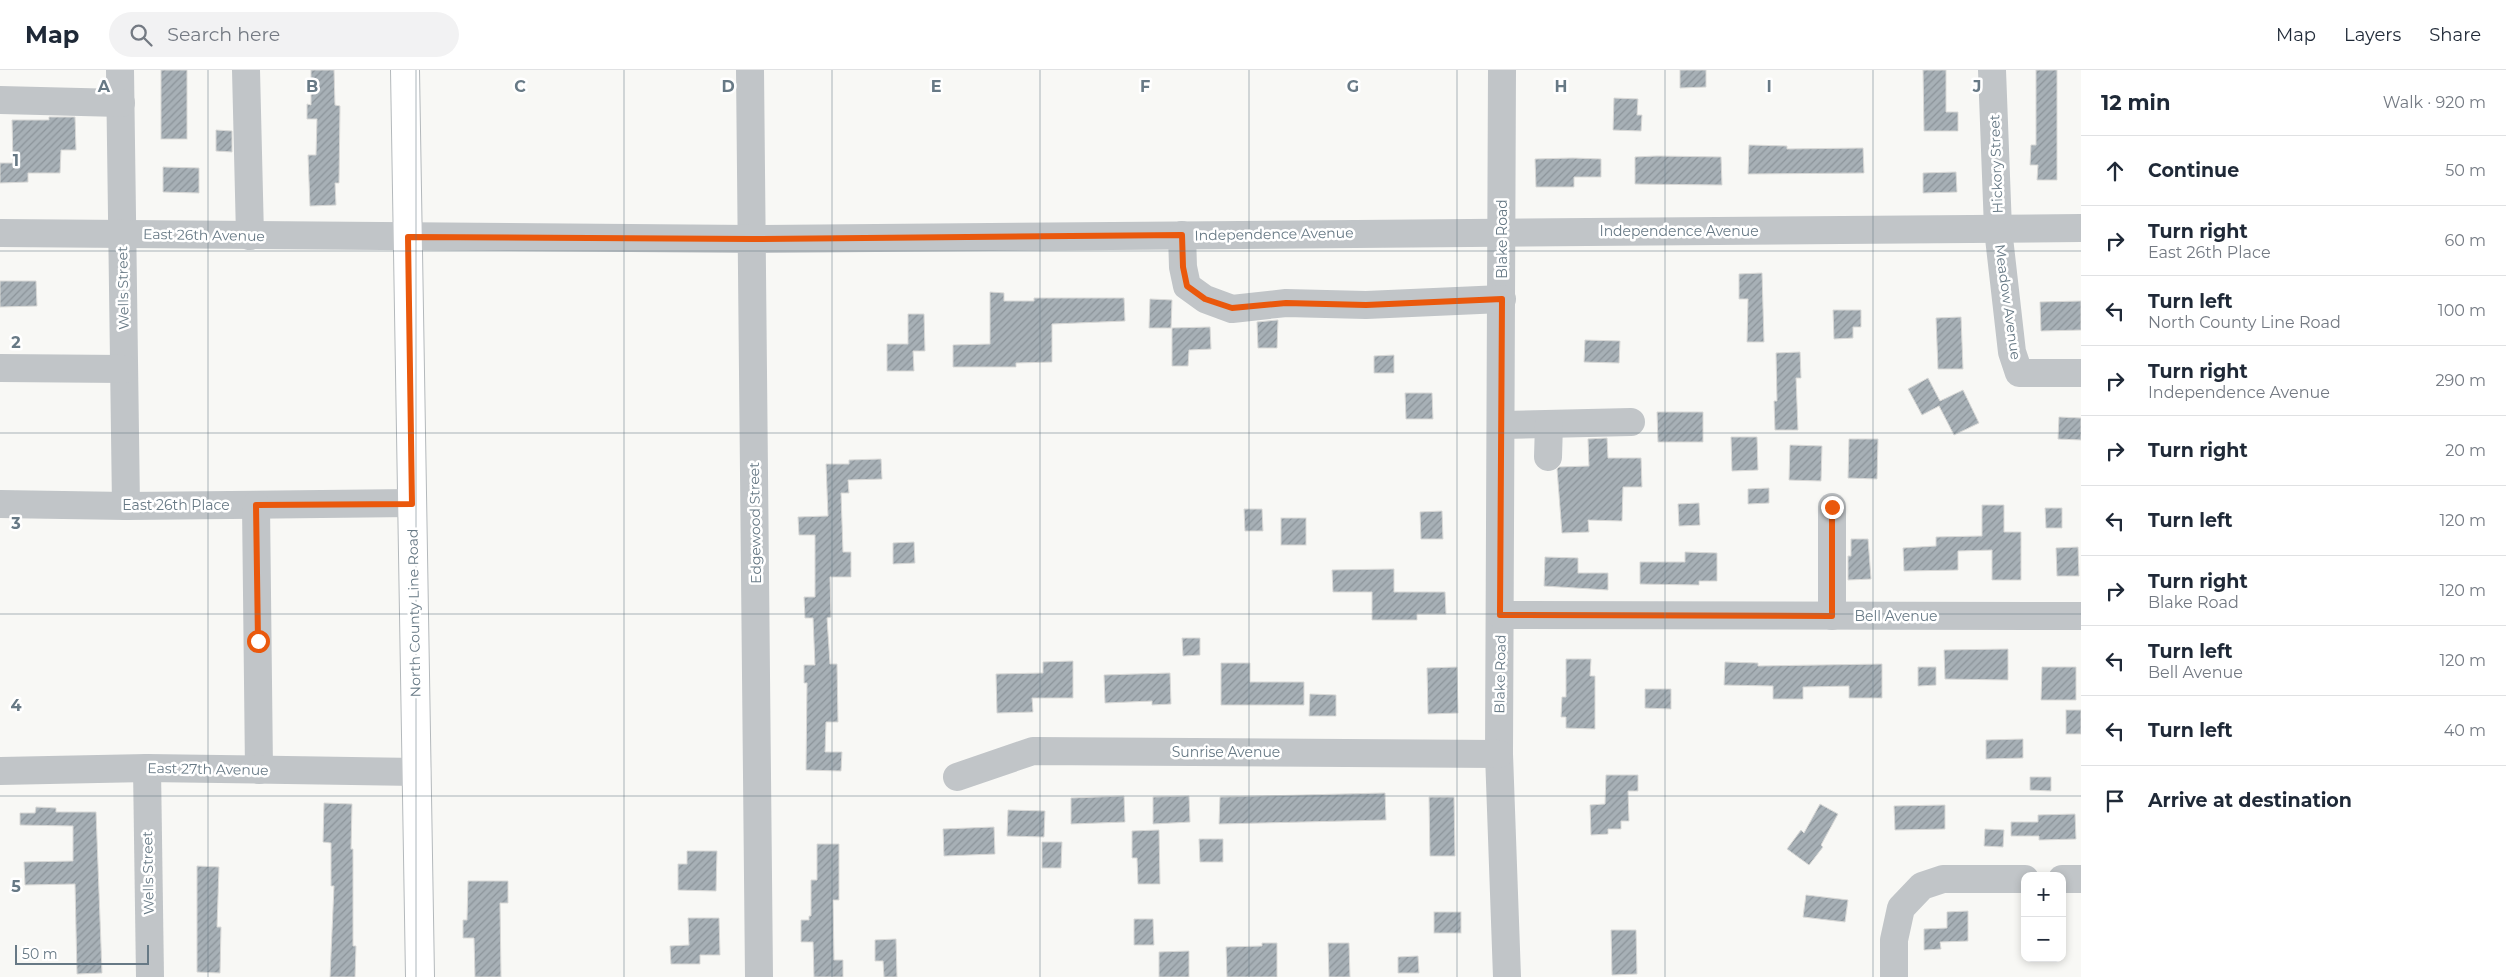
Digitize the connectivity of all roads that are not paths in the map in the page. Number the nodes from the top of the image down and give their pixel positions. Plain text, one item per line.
1 (120, 70) edge
2 (246, 70) edge
3 (405, 70) edge
4 (750, 70) edge
5 (1502, 70) edge
6 (1992, 70) edge
7 (0, 100) edge
8 (121, 103) junction
9 (2081, 228) edge
10 (1998, 229) junction
11 (1502, 232) junction
12 (0, 233) edge
13 (123, 234) junction
14 (1182, 235) junction
15 (250, 236) junction
16 (408, 237) junction
17 (752, 239) junction
18 (1502, 299) junction
19 (0, 368) edge
20 (124, 369) junction
21 (2081, 373) edge
22 (1631, 422) dead end
23 (1549, 424) junction
24 (1501, 425) junction
25 (1548, 457) dead end
26 (0, 504) edge
27 (412, 504) junction
28 (256, 505) junction
29 (126, 506) junction
30 (1832, 507) dead end
31 (1500, 615) junction
32 (1832, 616) junction
33 (2081, 616) edge
34 (1499, 754) junction
35 (147, 768) junction
36 (259, 770) junction
37 (0, 771) edge
38 (417, 772) junction
39 (957, 777) dead end
40 (2021, 879) edge
41 (2066, 879) edge
42 (2081, 879) edge
43 (150, 977) edge
44 (420, 977) edge
45 (759, 977) edge
46 (1507, 977) edge
47 (1894, 977) edge

1 - 8 street, Wells Street
2 - 15 street
3 - 16 main road, North County Line Road
4 - 17 street, Edgewood Street
5 - 11 street, Blake Road
6 - 10 street, Hickory Street
7 - 8 street
8 - 13 street, Wells Street
9 - 10 street, Independence Avenue
10 - 11 street, Independence Avenue
10 - 21 street, Meadow Avenue
11 - 14 street, Independence Avenue
11 - 18 street, Blake Road
12 - 13 street, East 26th Avenue
13 - 15 street, East 26th Avenue
13 - 20 street, Wells Street
14 - 17 street, Independence Avenue
14 - 18 street
15 - 16 street, East 26th Avenue
16 - 17 street, Independence Avenue
16 - 27 main road, North County Line Road
17 - 45 street, Edgewood Street
18 - 24 street, Blake Road
19 - 20 street
20 - 29 street, Wells Street
22 - 23 street
23 - 24 street
23 - 25 street
24 - 31 street, Blake Road
26 - 29 street, East 26th Place
27 - 28 street, East 26th Place
27 - 38 main road, North County Line Road
28 - 29 street, East 26th Place
28 - 36 street
30 - 32 street
31 - 32 street, Bell Avenue
31 - 34 street, Blake Road
32 - 33 street, Bell Avenue
34 - 39 street, Sunrise Avenue
34 - 46 street, Blake Road
35 - 36 street, East 27th Avenue
35 - 37 street, East 27th Avenue
35 - 43 street, Wells Street
36 - 38 street, East 27th Avenue
38 - 44 main road, North County Line Road
40 - 47 street
41 - 42 street

